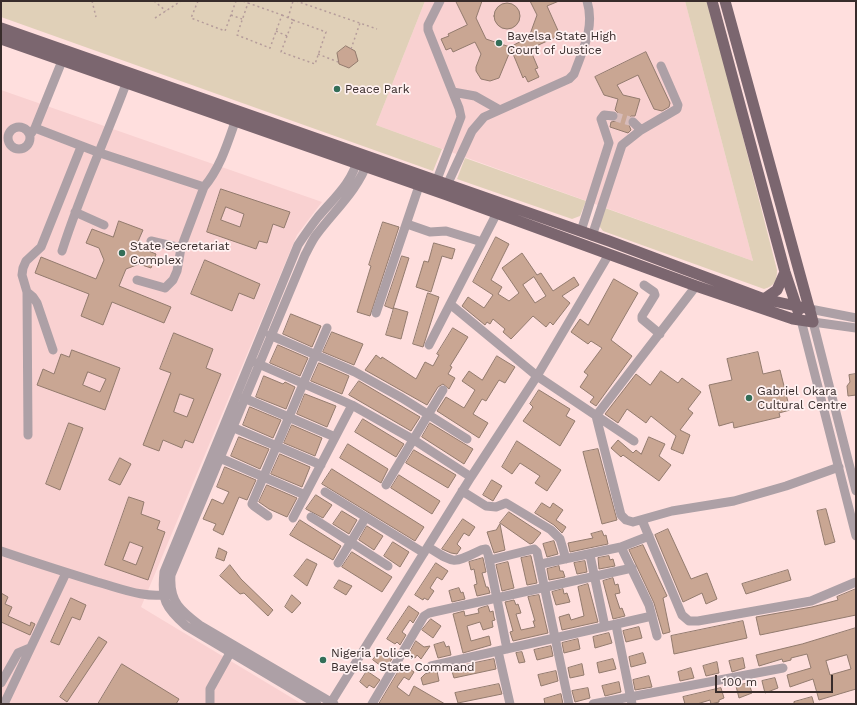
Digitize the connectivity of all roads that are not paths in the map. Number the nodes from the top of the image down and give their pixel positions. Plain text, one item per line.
1 (440, 1) edge
2 (587, 1) edge
3 (712, 1) edge
4 (725, 1) edge
5 (1, 28) edge
6 (1, 39) edge
7 (62, 61) junction
8 (661, 66) dead end
9 (126, 84) junction
10 (453, 92) junction
11 (498, 109) junction
12 (613, 116) dead end
13 (235, 122) junction
14 (633, 122) tunnel mouth
15 (641, 130) junction
16 (80, 146) junction
17 (100, 153) junction
18 (363, 161) junction
19 (436, 182) junction
20 (447, 185) junction
21 (419, 186) junction
22 (204, 187) junction
23 (499, 209) junction
24 (75, 212) junction
25 (407, 224) junction
26 (104, 226) dead end
27 (581, 232) junction
28 (592, 236) junction
29 (151, 241) dead end
30 (482, 242) junction
31 (181, 248) junction
32 (62, 251) dead end
33 (609, 254) junction
34 (785, 272) junction
35 (137, 280) dead end
36 (644, 285) dead end
37 (696, 286) junction
38 (27, 292) junction
39 (764, 299) junction
40 (450, 304) junction
41 (796, 307) junction
42 (810, 309) junction
43 (376, 313) dead end
44 (856, 318) edge
45 (801, 320) junction
46 (813, 322) junction
47 (327, 328) dead end
48 (856, 328) edge
49 (660, 334) junction
50 (270, 335) junction
51 (429, 345) dead end
52 (53, 350) dead end
53 (315, 354) junction
54 (255, 362) junction
55 (537, 376) junction
56 (303, 384) junction
57 (443, 390) dead end
58 (244, 398) junction
59 (352, 406) junction
60 (429, 415) junction
61 (596, 416) junction
62 (288, 417) junction
63 (232, 427) junction
64 (28, 435) dead end
65 (335, 437) junction
66 (467, 439) dead end
67 (414, 440) junction
68 (634, 441) dead end
69 (277, 446) junction
70 (220, 458) junction
71 (321, 465) junction
72 (839, 467) junction
73 (263, 477) junction
74 (471, 477) junction
75 (386, 485) dead end
76 (462, 491) junction
77 (856, 491) edge
78 (325, 492) dead end
79 (305, 495) junction
80 (268, 516) dead end
81 (311, 517) dead end
82 (366, 517) junction
83 (293, 518) dead end
84 (642, 520) junction
85 (856, 533) edge
86 (649, 536) junction
87 (351, 542) junction
88 (621, 547) junction
89 (426, 550) junction
90 (1, 551) edge
91 (590, 555) junction
92 (566, 559) junction
93 (490, 560) junction
94 (338, 563) dead end
95 (541, 564) junction
96 (388, 566) dead end
97 (632, 568) junction
98 (66, 573) junction
99 (596, 577) junction
100 (856, 582) edge
101 (545, 588) junction
102 (167, 594) junction
103 (497, 598) junction
104 (652, 616) junction
105 (616, 625) junction
106 (605, 627) junction
107 (656, 636) dead end
108 (555, 638) junction
109 (30, 648) junction
110 (507, 649) junction
111 (498, 651) junction
112 (230, 652) junction
113 (431, 666) dead end
114 (783, 668) dead end
115 (1, 683) edge
116 (631, 700) edge
117 (332, 703) edge
118 (4, 704) edge
119 (210, 704) edge
120 (317, 704) edge
121 (372, 704) edge
122 (510, 704) edge
123 (569, 704) edge
124 (592, 704) edge

1 - 10 street
2 - 11 street
3 - 34 main road
4 - 42 main road
5 - 18 main road
6 - 7 main road
7 - 9 main road
7 - 16 street
8 - 15 street
9 - 13 main road
9 - 17 street
10 - 11 street
10 - 19 street
11 - 20 street
12 - 27 street
13 - 18 main road
13 - 22 street
14 - 15 street
15 - 28 street
16 - 17 street
16 - 38 street
17 - 22 street
17 - 24 street
18 - 19 main road
18 - 21 main road
18 - 50 street
18 - 54 street
19 - 20 main road
20 - 23 main road
21 - 23 main road
21 - 25 street
22 - 31 street
23 - 27 main road
23 - 30 street
23 - 33 main road
24 - 26 street
24 - 32 street
25 - 30 street
25 - 43 street
27 - 28 main road
28 - 39 main road
29 - 31 street
30 - 40 street
31 - 35 street
33 - 37 main road
33 - 55 street
34 - 39 main road
34 - 41 main road
36 - 49 street
37 - 45 main road
37 - 49 street
38 - 52 street
38 - 64 street
39 - 41 main road
40 - 51 street
40 - 55 street
41 - 42 main road
41 - 45 main road
42 - 44 street
42 - 46 main road
45 - 46 main road
45 - 72 street
46 - 48 street
46 - 77 street
47 - 53 street
49 - 61 street
50 - 53 street
50 - 54 street
53 - 56 street
53 - 60 street
54 - 56 street
54 - 58 street
54 - 102 street
55 - 61 street
55 - 74 street
56 - 59 street
56 - 62 street
57 - 60 street
58 - 62 street
58 - 63 street
59 - 65 street
59 - 67 street
60 - 66 street
60 - 67 street
61 - 68 street
61 - 84 street
62 - 65 street
62 - 69 street
63 - 69 street
63 - 70 street
65 - 71 street
67 - 74 street
67 - 75 street
69 - 71 street
69 - 73 street
70 - 73 street
70 - 102 street
71 - 79 street
72 - 84 street
72 - 85 street
73 - 79 street
73 - 80 street
74 - 76 street
76 - 89 street
76 - 92 street
78 - 82 street
79 - 83 street
81 - 87 street
82 - 87 street
82 - 89 street
84 - 86 street
86 - 88 street
86 - 100 street
87 - 94 street
87 - 96 street
88 - 91 street
88 - 97 street
89 - 93 street
89 - 117 street
90 - 98 street
91 - 92 street
91 - 99 street
92 - 95 street
93 - 95 street
93 - 103 street
95 - 101 street
97 - 99 street
97 - 104 street
98 - 102 street
98 - 109 street
99 - 101 street
99 - 106 street
101 - 103 street
101 - 108 street
102 - 112 street
102 - 117 street
103 - 110 street
103 - 121 street
104 - 105 street
104 - 107 street
105 - 106 street
105 - 116 street
106 - 108 street
108 - 110 street
108 - 123 street
109 - 115 street
109 - 118 street
110 - 111 street
111 - 113 street
111 - 122 street
112 - 119 street
112 - 120 street
114 - 116 street
116 - 124 street

